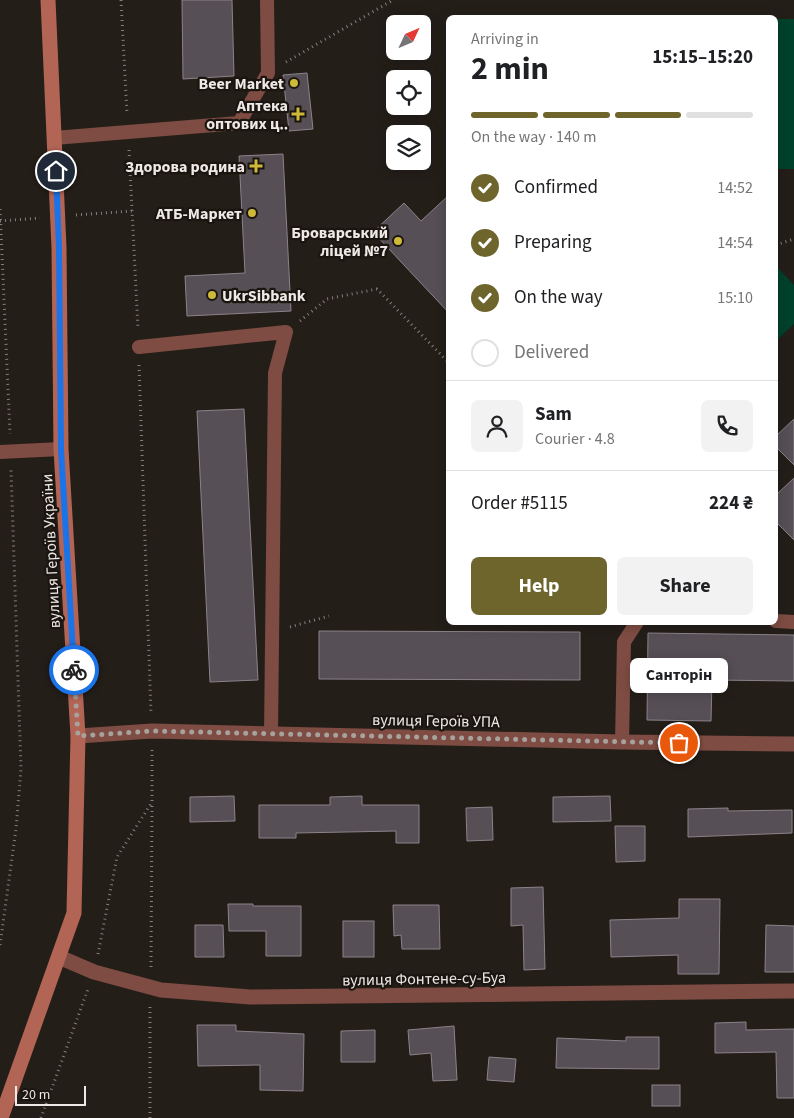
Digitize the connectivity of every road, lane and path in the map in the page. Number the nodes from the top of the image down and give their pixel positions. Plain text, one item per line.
1 (48, 0) edge
2 (121, 0) edge
3 (267, 0) edge
4 (393, 0) edge
5 (268, 73) junction
6 (128, 132) junction
7 (54, 138) junction
8 (0, 209) edge
9 (794, 239) edge
10 (778, 243) edge
11 (286, 332) junction
12 (139, 347) junction
13 (446, 360) edge
14 (61, 449) junction
15 (5, 452) edge
16 (329, 616) dead end
17 (778, 621) edge
18 (794, 622) edge
19 (635, 625) edge
20 (272, 632) junction
21 (152, 731) junction
22 (271, 734) junction
23 (78, 736) junction
24 (622, 742) junction
25 (794, 744) edge
26 (152, 802) junction
27 (0, 945) edge
28 (59, 957) junction
29 (94, 972) junction
30 (150, 987) junction
31 (794, 991) edge
32 (1, 1118) edge
33 (41, 1118) edge
34 (150, 1118) edge

1 - 7 main road, вулиця Героїв України
2 - 6 path
3 - 5 lane
4 - 5 path
5 - 6 lane
6 - 7 lane
6 - 12 path
7 - 14 main road, вулиця Героїв України
8 - 15 path
9 - 10 path
11 - 12 lane
11 - 13 path
11 - 20 lane
12 - 21 path
14 - 15 lane
14 - 23 main road, вулиця Героїв України
15 - 27 path
16 - 20 path
17 - 18 lane
19 - 24 lane
20 - 22 lane
21 - 22 street, вулиця Героїв УПА
21 - 23 street, вулиця Героїв УПА
21 - 26 path
22 - 24 street, вулиця Героїв УПА
23 - 28 main road, вулиця Героїв України
24 - 25 street, вулиця Героїв УПА
26 - 29 path
26 - 30 path
28 - 29 street, вулиця Фонтене-су-Буа
28 - 32 main road, вулиця Героїв України
29 - 30 street, вулиця Фонтене-су-Буа
29 - 33 path
30 - 31 street, вулиця Фонтене-су-Буа
30 - 34 path

